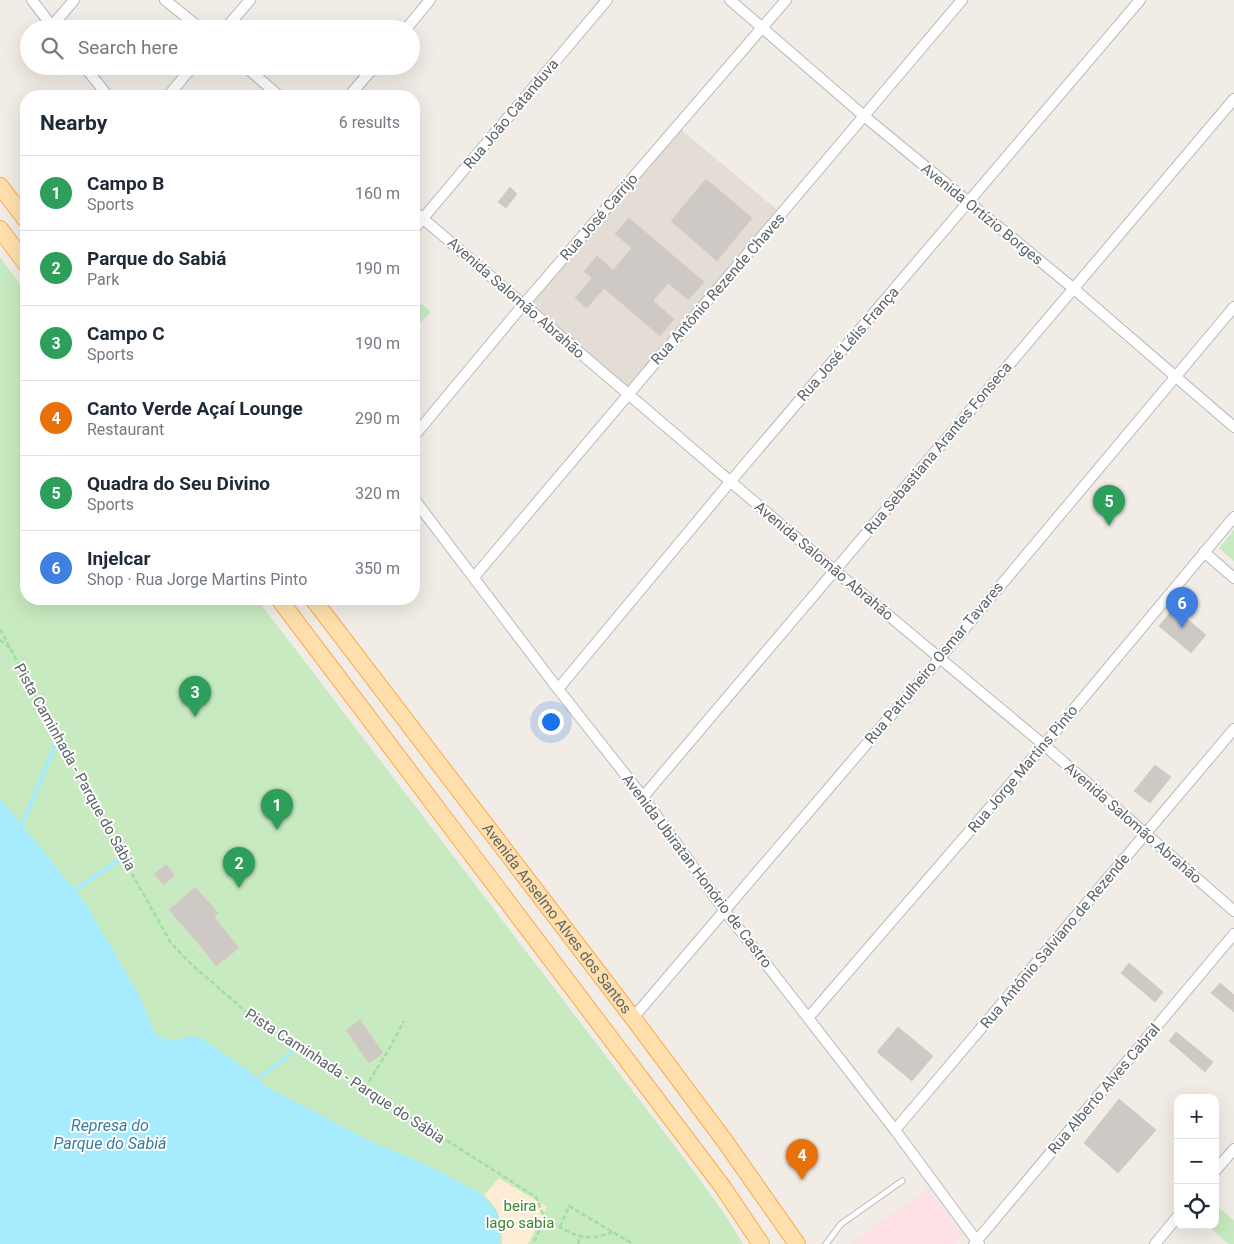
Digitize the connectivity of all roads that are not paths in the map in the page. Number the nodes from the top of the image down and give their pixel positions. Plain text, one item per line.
1 (32, 0) edge
2 (74, 0) edge
3 (165, 0) edge
4 (250, 0) edge
5 (430, 0) edge
6 (607, 0) edge
7 (730, 0) edge
8 (786, 0) edge
9 (962, 0) edge
10 (1140, 0) edge
11 (48, 20) edge
12 (58, 20) edge
13 (190, 20) edge
14 (233, 20) edge
15 (413, 20) edge
16 (762, 28) junction
17 (91, 75) edge
18 (186, 75) edge
19 (255, 75) edge
20 (366, 75) edge
21 (103, 90) edge
22 (173, 90) edge
23 (272, 90) edge
24 (354, 90) edge
25 (1234, 99) edge
26 (864, 116) junction
27 (0, 186) edge
28 (968, 203) junction
29 (20, 212) edge
30 (422, 218) junction
31 (420, 220) edge
32 (0, 229) edge
33 (20, 256) edge
34 (1073, 288) junction
35 (523, 305) junction
36 (1234, 307) edge
37 (1175, 377) junction
38 (628, 394) junction
39 (1234, 427) edge
40 (420, 429) edge
41 (730, 482) junction
42 (420, 507) edge
43 (1234, 517) edge
44 (1204, 552) junction
45 (834, 570) junction
46 (474, 577) junction
47 (1234, 578) edge
48 (283, 605) edge
49 (318, 605) edge
50 (939, 659) junction
51 (558, 689) junction
52 (1234, 729) edge
53 (1044, 745) junction
54 (643, 797) junction
55 (1146, 834) junction
56 (726, 911) junction
57 (1234, 912) edge
58 (1234, 934) edge
59 (633, 1018) junction
60 (808, 1018) junction
61 (896, 1130) junction
62 (1234, 1149) edge
63 (1219, 1166) edge
64 (902, 1181) dead end
65 (1174, 1221) edge
66 (976, 1243) edge
67 (760, 1244) edge
68 (797, 1244) edge
69 (826, 1244) edge
70 (1155, 1244) edge

1 - 11 street
2 - 12 street
3 - 13 street
4 - 14 street
5 - 15 street
6 - 30 street, Rua João Catanduva
7 - 16 street, Avenida Ortízio Borges
8 - 16 street, Rua José Carrijo
9 - 26 street, Rua Antônio Rezende Chaves
10 - 28 street, Rua José Lélis França
16 - 26 street, Avenida Ortízio Borges
16 - 35 street, Rua José Carrijo
17 - 21 street
18 - 22 street
19 - 23 street
20 - 24 street
25 - 34 street, Rua Sebastiana Arantes Fonseca
26 - 28 street, Avenida Ortízio Borges
26 - 38 street, Rua Antônio Rezende Chaves
27 - 29 main road
28 - 34 street, Avenida Ortízio Borges
28 - 41 street, Rua José Lélis França
30 - 31 street, Rua João Catanduva
30 - 35 street, Avenida Salomão Abrahão
32 - 33 main road
34 - 37 street, Avenida Ortízio Borges
34 - 45 street, Rua Sebastiana Arantes Fonseca
35 - 38 street, Avenida Salomão Abrahão
35 - 40 street, Rua José Carrijo
36 - 37 street, Rua Patrulheiro Osmar Tavares
37 - 39 street, Avenida Ortízio Borges
37 - 50 street, Rua Patrulheiro Osmar Tavares
38 - 41 street, Avenida Salomão Abrahão
38 - 46 street, Rua Antônio Rezende Chaves
41 - 45 street, Avenida Salomão Abrahão
41 - 51 street, Rua José Lélis França
42 - 46 street, Avenida Ubiratan Honório de Castro
43 - 44 street, Rua Jorge Martins Pinto
44 - 47 street
44 - 53 street, Rua Jorge Martins Pinto
45 - 50 street, Avenida Salomão Abrahão
45 - 54 street, Rua Sebastiana Arantes Fonseca
46 - 51 street, Avenida Ubiratan Honório de Castro
48 - 67 main road, Avenida Anselmo Alves dos Santos
49 - 59 main road, Avenida Anselmo Alves dos Santos
50 - 53 street, Avenida Salomão Abrahão
50 - 56 street, Rua Patrulheiro Osmar Tavares
51 - 54 street, Avenida Ubiratan Honório de Castro
52 - 55 street, Rua Antônio Salviano de Rezende
53 - 55 street, Avenida Salomão Abrahão
53 - 60 street, Rua Jorge Martins Pinto
54 - 56 street, Avenida Ubiratan Honório de Castro
55 - 57 street, Avenida Salomão Abrahão
55 - 61 street, Rua Antônio Salviano de Rezende
56 - 59 street, Rua Patrulheiro Osmar Tavares
56 - 60 street, Avenida Ubiratan Honório de Castro
58 - 66 street, Rua Alberto Alves Cabral
59 - 68 main road, Avenida Anselmo Alves dos Santos
60 - 61 street, Avenida Ubiratan Honório de Castro
61 - 66 street, Avenida Ubiratan Honório de Castro
62 - 63 street
64 - 69 lane
65 - 70 street

